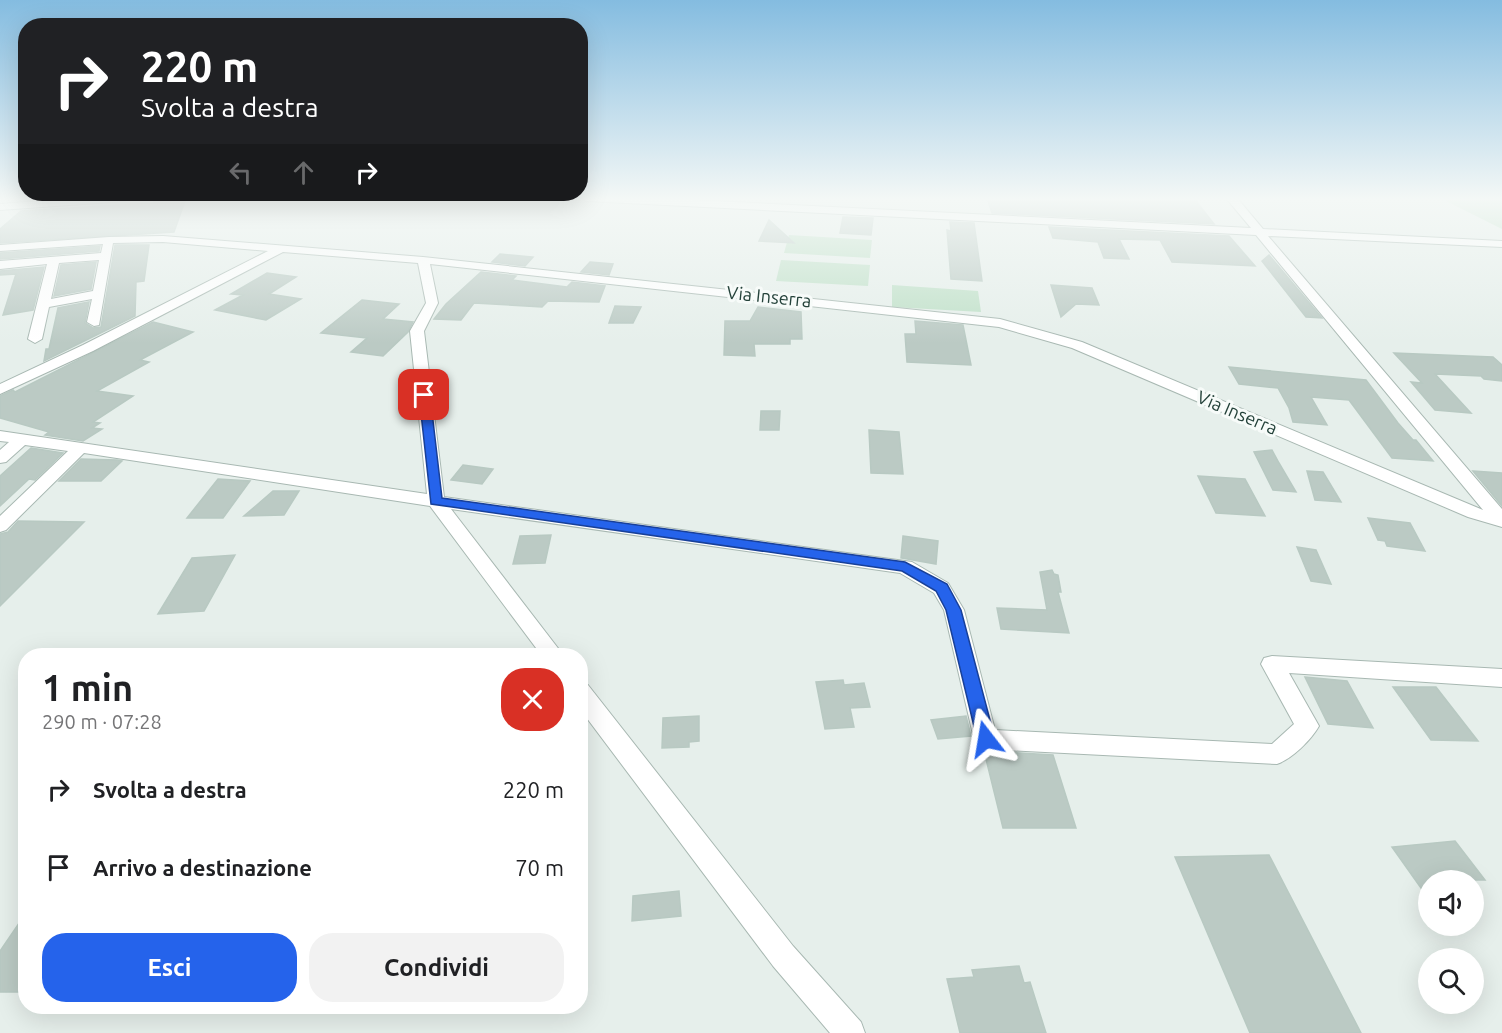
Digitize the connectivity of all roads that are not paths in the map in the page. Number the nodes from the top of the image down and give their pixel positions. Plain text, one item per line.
1 (24, 246) edge
2 (108, 246) edge
3 (258, 246) edge
4 (1271, 246) edge
5 (0, 248) edge
6 (282, 248) junction
7 (106, 256) junction
8 (54, 260) junction
9 (423, 260) junction
10 (0, 264) edge
11 (99, 294) junction
12 (43, 304) junction
13 (94, 322) dead end
14 (35, 339) dead end
15 (0, 390) edge
16 (0, 436) edge
17 (22, 439) junction
18 (81, 447) junction
19 (0, 458) edge
20 (436, 501) junction
21 (1502, 521) edge
22 (0, 526) edge
23 (548, 648) edge
24 (1502, 678) edge
25 (588, 701) edge
26 (850, 1033) edge

1 - 5 street, Via Inserra
2 - 7 street
3 - 6 street, Via Inserra
4 - 21 street
6 - 9 street, Via Inserra
6 - 15 street
7 - 8 street
7 - 11 street
8 - 10 street
8 - 12 street
9 - 20 street
9 - 21 street, Via Inserra
11 - 12 street
11 - 13 street
12 - 14 street
16 - 17 street
17 - 18 street
17 - 19 street
18 - 20 street
18 - 22 street
20 - 23 street
20 - 24 street
25 - 26 street

